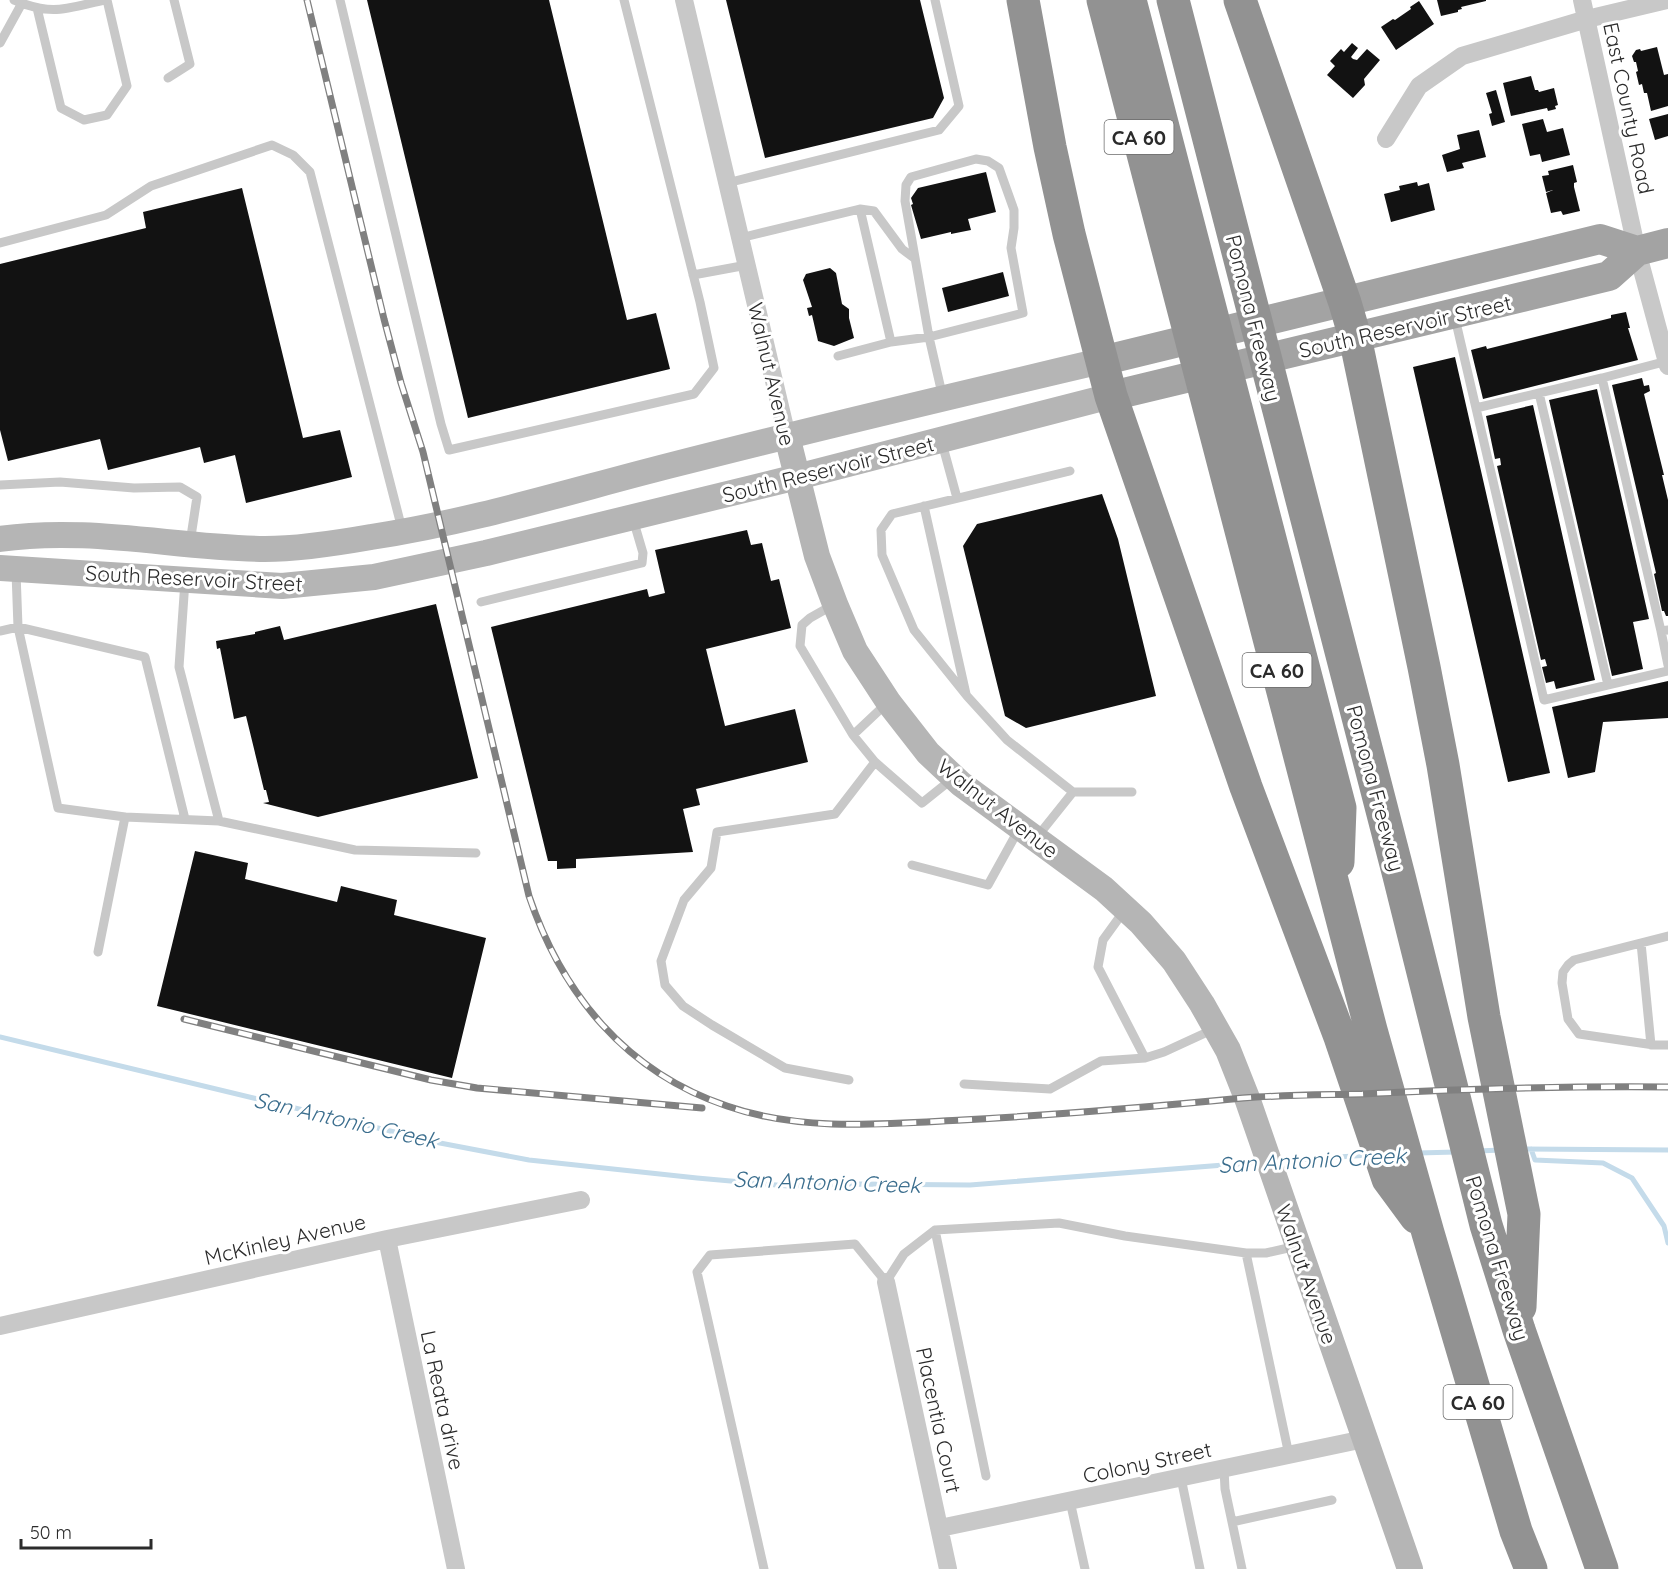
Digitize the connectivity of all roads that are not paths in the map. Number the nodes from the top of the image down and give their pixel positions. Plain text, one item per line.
1 (105, 0) edge
2 (174, 0) edge
3 (340, 0) edge
4 (624, 0) edge
5 (684, 0) edge
6 (935, 0) edge
7 (1023, 0) edge
8 (1103, 0) edge
9 (1130, 0) edge
10 (1152, 0) edge
11 (1173, 0) edge
12 (1240, 0) edge
13 (1582, 0) edge
14 (1667, 0) edge
15 (18, 2) edge
16 (37, 8) junction
17 (1587, 19) junction
18 (0, 43) edge
19 (168, 78) dead end
20 (1386, 139) dead end
21 (727, 183) junction
22 (860, 209) junction
23 (740, 238) junction
24 (0, 243) edge
25 (1668, 243) edge
26 (1637, 250) junction
27 (914, 258) junction
28 (747, 265) junction
29 (1209, 266) junction
30 (693, 275) junction
31 (1345, 303) junction
32 (1454, 314) junction
33 (929, 337) junction
34 (1354, 337) junction
35 (891, 342) junction
36 (838, 356) dead end
37 (1101, 361) junction
38 (1667, 363) edge
39 (1602, 378) junction
40 (1539, 393) junction
41 (1111, 396) junction
42 (943, 398) junction
43 (1476, 408) junction
44 (1251, 432) junction
45 (787, 436) junction
46 (941, 440) junction
47 (1070, 471) dead end
48 (797, 477) junction
49 (0, 485) edge
50 (957, 498) junction
51 (924, 506) junction
52 (633, 517) junction
53 (403, 531) junction
54 (7, 538) edge
55 (190, 543) junction
56 (8, 569) edge
57 (185, 581) junction
58 (481, 603) dead end
59 (835, 604) junction
60 (18, 627) junction
61 (1664, 630) edge
62 (0, 631) edge
63 (1668, 664) edge
64 (1668, 670) edge
65 (1608, 685) junction
66 (966, 696) junction
67 (888, 702) junction
68 (853, 735) junction
69 (875, 762) junction
70 (954, 778) junction
71 (1073, 792) junction
72 (1132, 792) dead end
73 (125, 817) junction
74 (185, 819) junction
75 (219, 820) junction
76 (1028, 833) junction
77 (476, 853) dead end
78 (912, 865) dead end
79 (1126, 909) junction
80 (1668, 936) edge
81 (1641, 943) junction
82 (98, 952) dead end
83 (1216, 1028) junction
84 (1356, 1034) junction
85 (1651, 1045) junction
86 (1668, 1045) edge
87 (1145, 1058) junction
88 (849, 1080) dead end
89 (964, 1084) dead end
90 (581, 1200) dead end
91 (935, 1230) junction
92 (387, 1239) junction
93 (1297, 1246) junction
94 (1246, 1252) junction
95 (886, 1282) junction
96 (0, 1326) edge
97 (1519, 1330) junction
98 (1364, 1439) junction
99 (1289, 1455) junction
100 (1224, 1469) junction
101 (986, 1476) dead end
102 (1181, 1478) junction
103 (1332, 1500) dead end
104 (1070, 1501) junction
105 (1232, 1522) junction
106 (940, 1528) junction
107 (456, 1569) edge
108 (764, 1569) edge
109 (948, 1569) edge
110 (1085, 1569) edge
111 (1200, 1569) edge
112 (1242, 1569) edge
113 (1410, 1569) edge
114 (1531, 1569) edge
115 (1602, 1569) edge

1 - 16 lane
1 - 16 lane
2 - 19 lane
3 - 30 lane
4 - 30 lane
5 - 21 street, Walnut Avenue
6 - 21 lane
7 - 37 highway
8 - 29 highway, Pomona Freeway / CA 60
9 - 29 highway
10 - 29 highway
11 - 29 highway, Pomona Freeway / CA 60
12 - 31 highway
13 - 17 street, East County Road
14 - 17 street
15 - 16 lane
15 - 18 lane
17 - 20 street
17 - 26 street, East County Road
21 - 23 street, Walnut Avenue
22 - 23 lane
22 - 27 lane
22 - 35 lane
23 - 28 street, Walnut Avenue
24 - 53 lane
25 - 26 main road, South Reservoir Street
26 - 31 main road, South Reservoir Street
26 - 32 main road, South Reservoir Street
26 - 38 street, East County Road
27 - 33 lane
27 - 33 lane
28 - 30 lane
28 - 45 street, Walnut Avenue
29 - 44 highway, Pomona Freeway / CA 60
29 - 44 highway, Pomona Freeway / CA 60
31 - 34 highway
31 - 37 main road, South Reservoir Street
32 - 34 main road, South Reservoir Street
32 - 43 lane
33 - 35 lane
33 - 42 lane
34 - 41 main road, South Reservoir Street
34 - 97 highway
35 - 36 lane
37 - 41 highway
37 - 42 main road, South Reservoir Street
38 - 39 lane
39 - 40 lane
39 - 61 lane
40 - 43 lane
40 - 65 lane
41 - 46 main road, South Reservoir Street
41 - 84 highway
42 - 45 main road, South Reservoir Street
43 - 65 lane
44 - 84 highway, Pomona Freeway / CA 60
44 - 97 highway, Pomona Freeway / CA 60
45 - 48 main road, Walnut Avenue
45 - 53 main road, South Reservoir Street
46 - 48 main road, South Reservoir Street
46 - 50 lane
47 - 50 lane
48 - 52 main road, South Reservoir Street
48 - 59 main road, Walnut Avenue
49 - 55 lane
50 - 51 lane
51 - 66 lane
51 - 66 lane
52 - 57 main road, South Reservoir Street
52 - 58 lane
53 - 55 main road, South Reservoir Street
54 - 55 main road, South Reservoir Street
54 - 56 main road
55 - 57 main road
56 - 57 main road, South Reservoir Street
56 - 60 lane
57 - 75 lane
59 - 67 main road, Walnut Avenue
59 - 68 lane
60 - 62 lane
60 - 73 lane
60 - 74 lane
61 - 63 lane
64 - 65 lane
66 - 71 lane
67 - 68 lane
67 - 70 main road, Walnut Avenue
68 - 69 lane
69 - 70 lane
69 - 88 lane
70 - 76 main road, Walnut Avenue
71 - 72 lane
71 - 76 lane
73 - 74 lane
73 - 82 lane
74 - 75 lane
75 - 77 lane
76 - 78 lane
76 - 79 main road, Walnut Avenue
79 - 83 main road, Walnut Avenue
79 - 87 lane
80 - 81 lane
81 - 85 lane
81 - 85 lane
83 - 87 lane
83 - 93 main road, Walnut Avenue
84 - 114 highway, CA 60
85 - 86 lane
87 - 89 lane
90 - 92 street, McKinley Avenue
91 - 94 lane
91 - 95 lane
91 - 101 lane
92 - 96 street, McKinley Avenue
92 - 107 street, La Reata drive
93 - 94 lane
93 - 98 main road, Walnut Avenue
94 - 99 lane
95 - 106 street, Placentia Court
95 - 108 lane
97 - 115 highway, Pomona Freeway / CA 60
98 - 99 street, Colony Street
98 - 113 main road, Walnut Avenue
99 - 100 street, Colony Street
100 - 102 street, Colony Street
100 - 105 lane
102 - 104 street, Colony Street
102 - 111 lane
103 - 105 lane
104 - 106 street, Colony Street
104 - 110 lane
105 - 112 lane
106 - 109 street, Placentia Court

